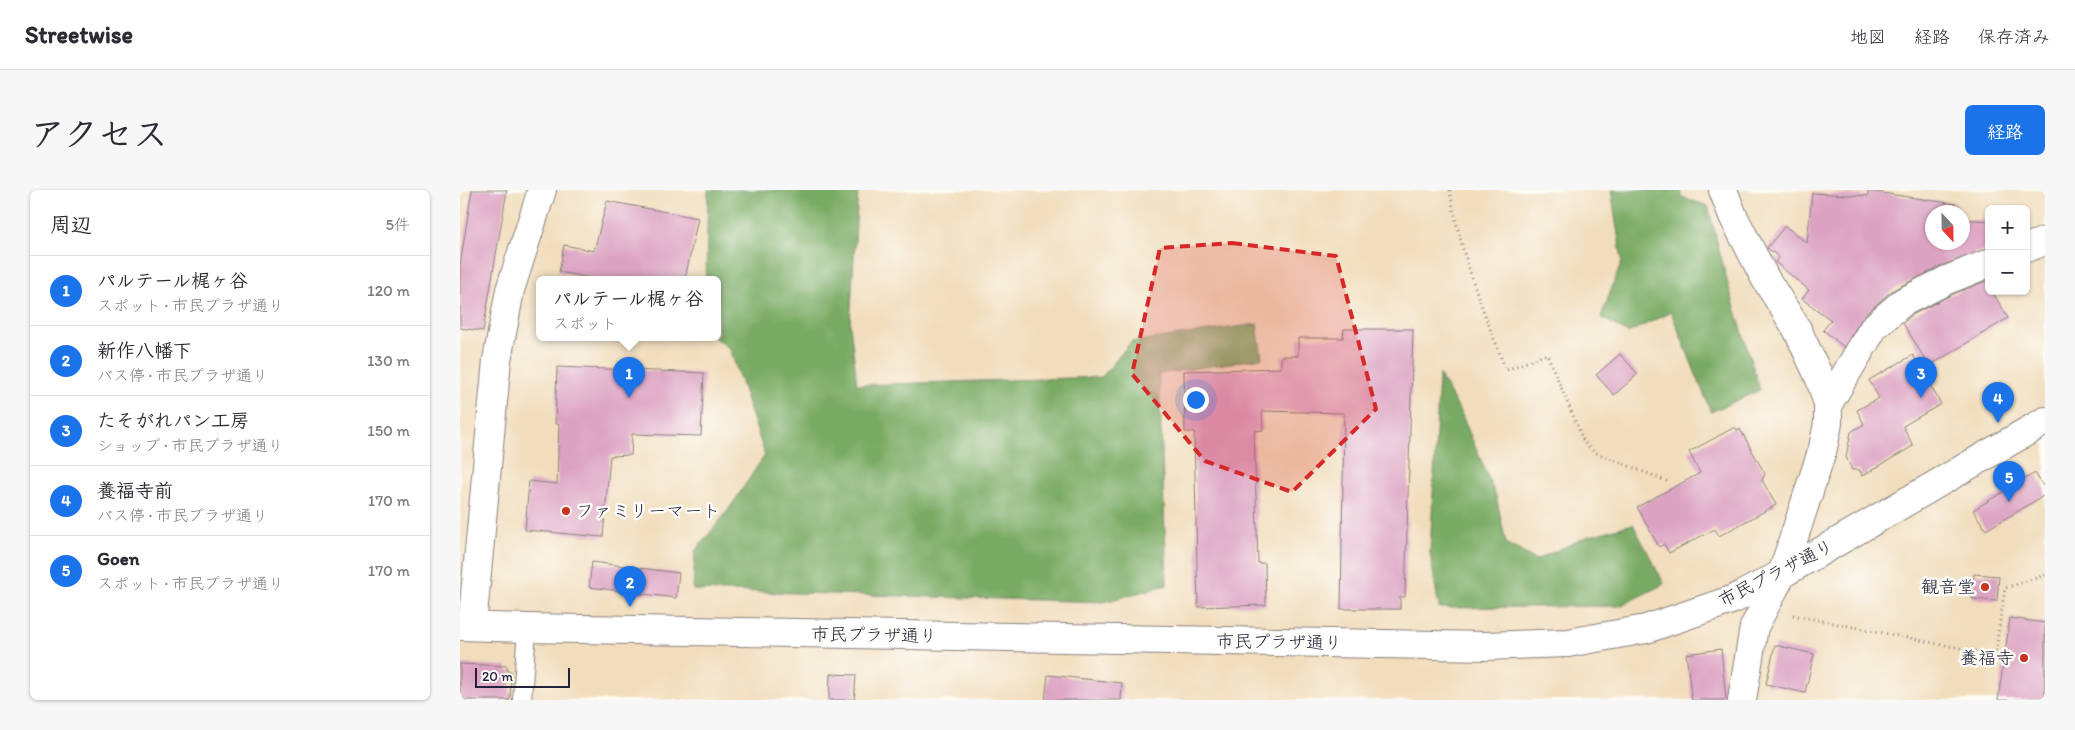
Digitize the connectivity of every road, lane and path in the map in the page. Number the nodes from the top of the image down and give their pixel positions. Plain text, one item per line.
1 (542, 190) edge
2 (1450, 190) edge
3 (1723, 190) edge
4 (2045, 241) edge
5 (2030, 247) edge
6 (1985, 265) edge
7 (1828, 404) junction
8 (2045, 421) edge
9 (1669, 482) dead end
10 (1782, 574) junction
11 (2045, 575) edge
12 (1762, 610) junction
13 (466, 626) edge
14 (528, 628) junction
15 (522, 700) edge
16 (1742, 700) edge

1 - 13 street
2 - 9 path
3 - 7 street
4 - 5 street
6 - 7 street
7 - 10 street
8 - 10 street, 市民プラザ通り
10 - 12 street
10 - 14 street, 市民プラザ通り
11 - 12 path
12 - 16 street
13 - 14 street, 市民プラザ通り
14 - 15 lane

